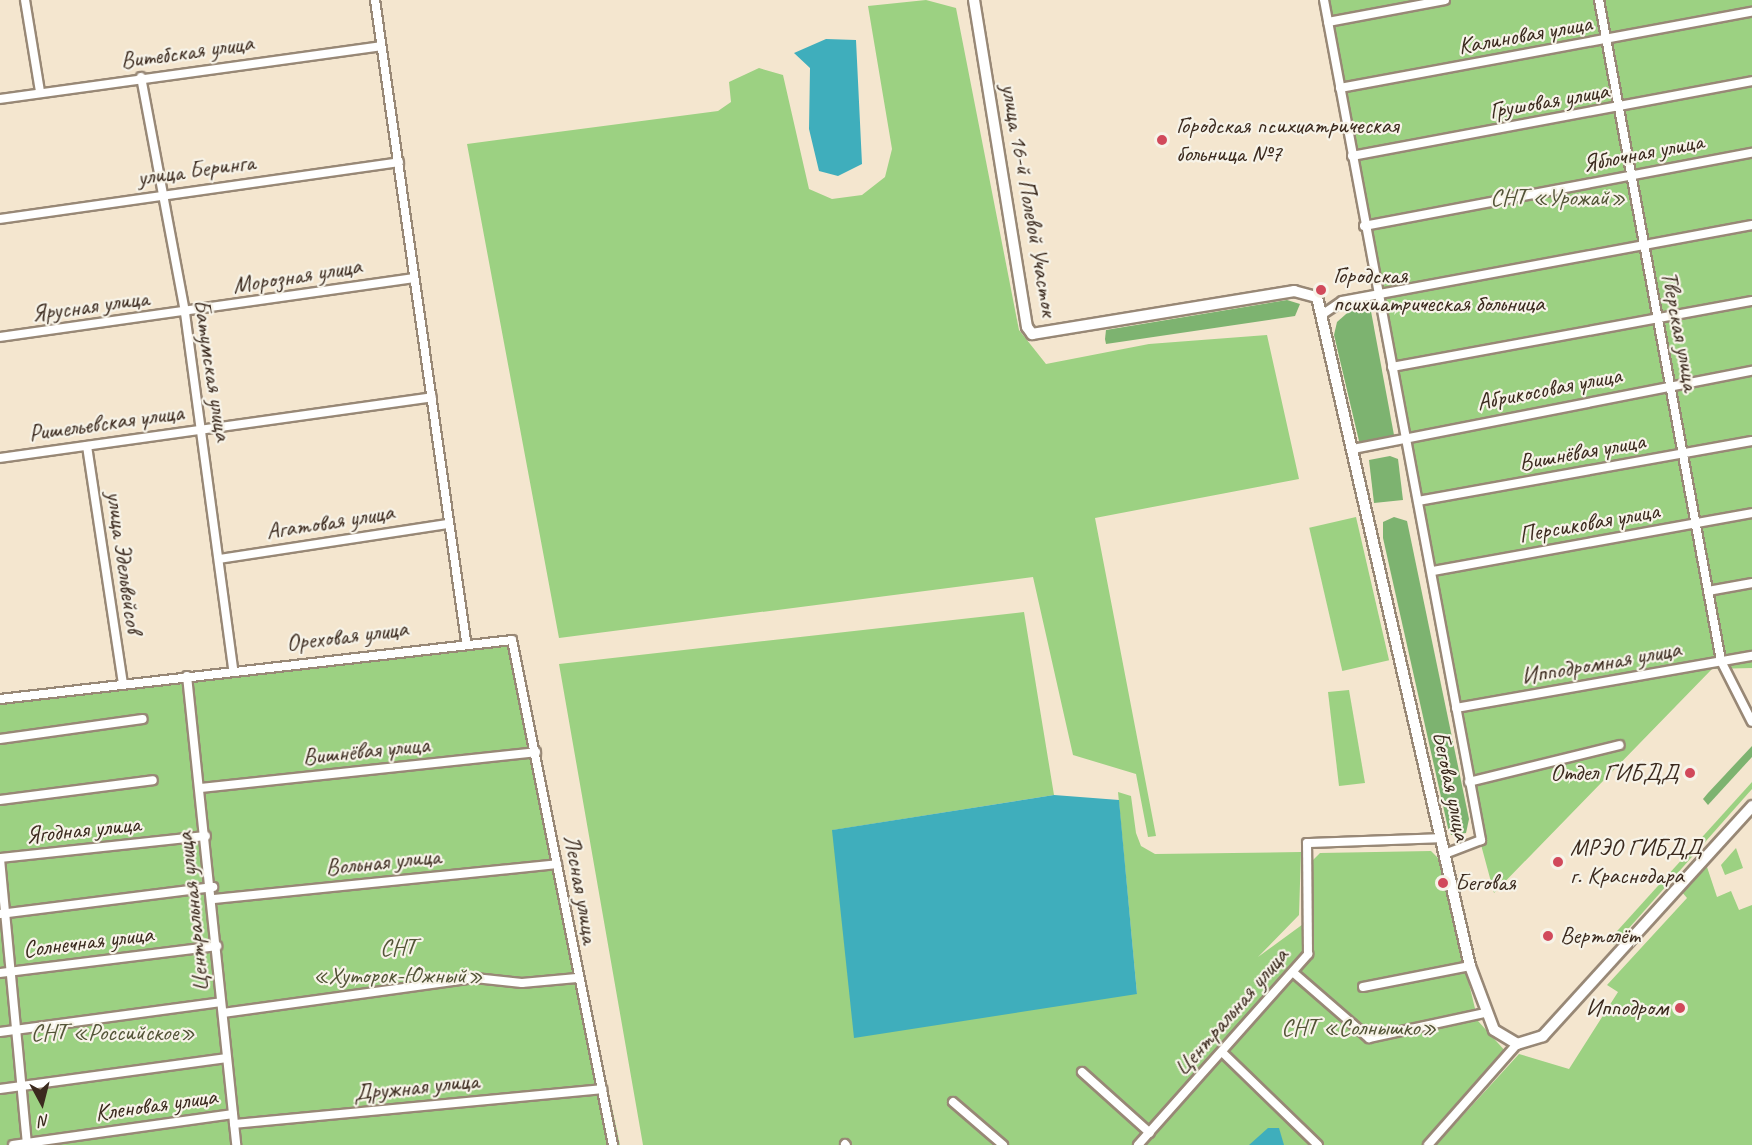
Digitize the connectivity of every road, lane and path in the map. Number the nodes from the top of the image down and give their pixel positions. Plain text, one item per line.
1 (25, 0) edge
2 (375, 0) edge
3 (974, 0) edge
4 (1324, 0) edge
5 (1445, 0) edge
6 (1599, 0) edge
7 (1752, 12) edge
8 (1328, 22) junction
9 (1606, 40) junction
10 (380, 46) junction
11 (141, 77) junction
12 (1752, 81) edge
13 (1340, 88) junction
14 (40, 92) junction
15 (0, 99) edge
16 (1618, 108) junction
17 (1752, 153) edge
18 (1352, 156) junction
19 (399, 162) junction
20 (1631, 176) junction
21 (160, 194) junction
22 (0, 219) edge
23 (1752, 225) edge
24 (1364, 226) junction
25 (1644, 245) junction
26 (414, 278) junction
27 (1378, 294) junction
28 (1317, 297) joint
29 (1752, 301) edge
30 (185, 313) junction
31 (1323, 314) junction
32 (1658, 318) junction
33 (0, 337) edge
34 (1392, 367) junction
35 (1752, 371) edge
36 (1670, 386) junction
37 (432, 397) junction
38 (202, 430) junction
39 (1407, 436) junction
40 (1752, 441) edge
41 (87, 446) junction
42 (1353, 449) junction
43 (1682, 453) junction
44 (0, 458) edge
45 (1418, 501) junction
46 (1752, 513) edge
47 (448, 524) junction
48 (1695, 524) junction
49 (219, 559) junction
50 (1433, 571) junction
51 (1752, 583) edge
52 (1708, 591) junction
53 (512, 640) joint
54 (466, 641) junction
55 (1752, 656) edge
56 (1722, 665) junction
57 (233, 670) junction
58 (187, 676) junction
59 (123, 684) junction
60 (0, 699) edge
61 (1456, 708) junction
62 (143, 719) dead end
63 (1752, 722) edge
64 (0, 739) edge
65 (1620, 745) dead end
66 (536, 752) junction
67 (153, 780) dead end
68 (1469, 782) junction
69 (200, 788) junction
70 (0, 801) edge
71 (1752, 806) edge
72 (206, 836) junction
73 (1441, 838) junction
74 (1445, 854) junction
75 (0, 859) edge
76 (557, 864) junction
77 (213, 888) junction
78 (214, 899) junction
79 (3, 914) edge
80 (217, 946) junction
81 (1470, 966) junction
82 (12, 972) junction
83 (0, 973) edge
84 (1295, 974) junction
85 (577, 978) junction
86 (1363, 987) dead end
87 (221, 1002) junction
88 (223, 1013) junction
89 (1485, 1013) junction
90 (17, 1029) junction
91 (0, 1032) edge
92 (1516, 1044) junction
93 (1223, 1053) junction
94 (227, 1058) junction
95 (1082, 1072) dead end
96 (22, 1086) junction
97 (0, 1089) edge
98 (602, 1089) junction
99 (953, 1102) dead end
100 (233, 1114) junction
101 (234, 1124) junction
102 (1150, 1133) junction
103 (27, 1144) edge
104 (13, 1145) edge
105 (236, 1145) edge
106 (613, 1145) edge
107 (1003, 1145) edge
108 (1138, 1145) edge
109 (1318, 1145) edge
110 (1428, 1145) edge

1 - 14 street
2 - 10 street
3 - 28 street, улица 16-й Полевой Участок
4 - 8 street
5 - 8 street
6 - 9 street, Тверская улица
7 - 9 street, Калиновая улица
8 - 13 street
9 - 13 street, Калиновая улица
9 - 16 street, Тверская улица
10 - 11 street, Витебская улица
10 - 19 street
11 - 14 street, Витебская улица
11 - 21 street, Батумская улица
12 - 16 street, Грушовая улица
13 - 18 street
14 - 15 street, Витебская улица
16 - 18 street, Грушовая улица
16 - 20 street, Тверская улица
17 - 20 street, Яблочная улица
18 - 24 street
19 - 21 street, улица Беринга
19 - 26 street
20 - 24 street, Яблочная улица
20 - 25 street, Тверская улица
21 - 22 street, улица Беринга
21 - 30 street, Батумская улица
23 - 25 street
24 - 27 street
25 - 27 street
25 - 32 street, Тверская улица
26 - 30 street, Морозная улица
26 - 37 street
27 - 31 street
27 - 34 street
28 - 31 street, Беговая улица
29 - 32 street
30 - 33 street, Ярусная улица
30 - 38 street, Батумская улица
31 - 42 street, Беговая улица
32 - 34 street
32 - 36 street, Тверская улица
34 - 39 street
35 - 36 street, Абрикосовая улица
36 - 39 street, Абрикосовая улица
36 - 43 street, Тверская улица
37 - 38 street, Ришельевская улица
37 - 47 street
38 - 41 street, Ришельевская улица
38 - 49 street, Батумская улица
39 - 42 street, Абрикосовая улица
39 - 45 street
40 - 43 street, Вишнёвая улица
41 - 44 street, Ришельевская улица
41 - 59 street, улица Эдельвейсов
42 - 73 street, Беговая улица
43 - 45 street, Вишнёвая улица
43 - 48 street, Тверская улица
45 - 50 street
46 - 48 street, Персиковая улица
47 - 49 street, Агатовая улица
47 - 54 street
48 - 50 street, Персиковая улица
48 - 52 street, Тверская улица
49 - 57 street, Батумская улица
50 - 61 street
51 - 52 street
52 - 56 street, Тверская улица
53 - 54 street, Ореховая улица
53 - 66 street, Лесная улица
54 - 57 street, Ореховая улица
55 - 56 street, Ипподромная улица
56 - 61 street, Ипподромная улица
56 - 63 street, Тверская улица
57 - 58 street, Ореховая улица
58 - 59 street, Ореховая улица
58 - 69 street, Центральная улица
59 - 60 street, Ореховая улица
61 - 68 street
62 - 64 street
65 - 68 street
66 - 69 street, Вишнёвая улица
66 - 76 street, Лесная улица
67 - 70 street
68 - 74 street
69 - 72 street, Центральная улица
71 - 92 street
72 - 75 street, Ягодная улица
72 - 77 street, Центральная улица
73 - 74 street, Беговая улица
73 - 84 street, Центральная улица
74 - 81 street, Беговая улица
75 - 79 street
76 - 78 street, Вольная улица
76 - 85 street, Лесная улица
77 - 78 street, Центральная улица
77 - 79 street
78 - 80 street, Центральная улица
79 - 82 street
80 - 82 street, Солнечная улица
80 - 87 street, Центральная улица
81 - 86 street
81 - 89 street, Беговая улица
82 - 83 street, Солнечная улица
82 - 90 street
84 - 89 street
84 - 93 street, Центральная улица
85 - 88 street
85 - 98 street, Лесная улица
87 - 88 street, Центральная улица
87 - 90 street
88 - 94 street, Центральная улица
89 - 92 street, Беговая улица
90 - 91 street
90 - 96 street
92 - 110 street
93 - 102 street, Центральная улица
93 - 109 street
94 - 96 street
94 - 100 street, Центральная улица
95 - 102 street
96 - 97 street
96 - 103 street
98 - 101 street, Дружная улица
98 - 106 street, Лесная улица
99 - 107 street
100 - 101 street, Центральная улица
100 - 103 street, Кленовая улица
101 - 105 street, Центральная улица
102 - 108 street, Центральная улица
103 - 104 street, Кленовая улица

